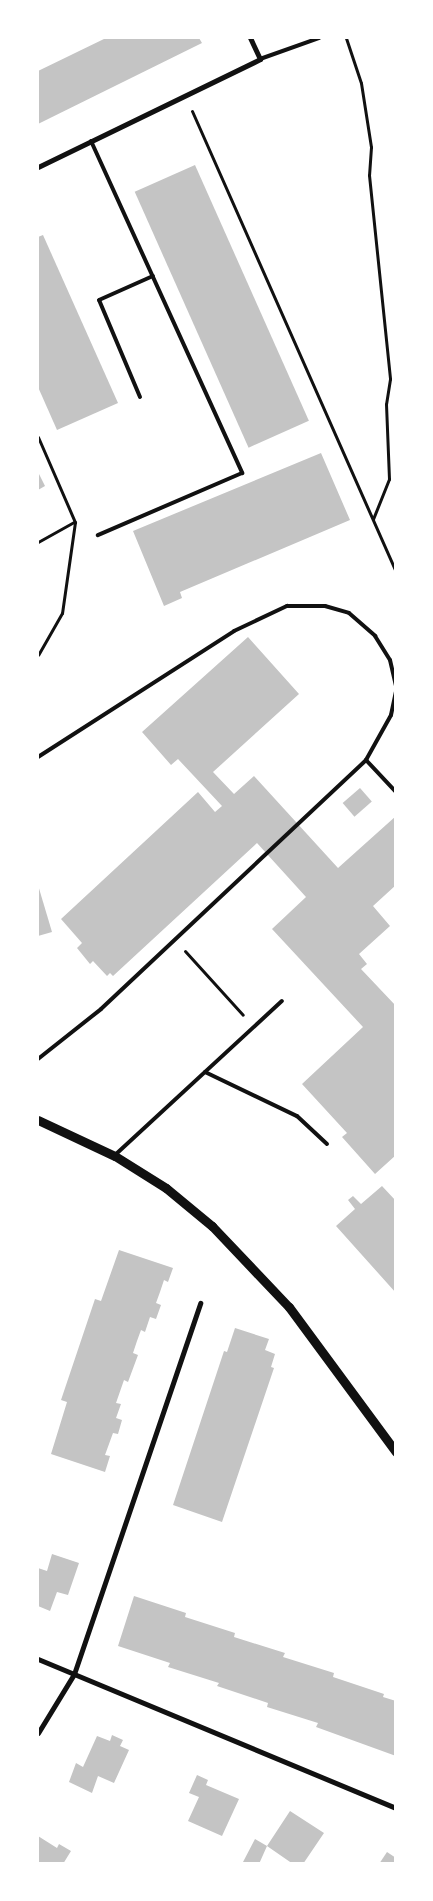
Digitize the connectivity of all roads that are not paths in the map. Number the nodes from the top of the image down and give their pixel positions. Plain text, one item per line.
1 (250, 38) edge
2 (319, 38) edge
3 (260, 58) junction
4 (91, 140) junction
5 (38, 167) edge
6 (153, 276) junction
7 (140, 397) dead end
8 (98, 535) dead end
9 (396, 685) edge
10 (396, 692) edge
11 (38, 757) edge
12 (366, 760) junction
13 (396, 792) edge
14 (282, 1001) dead end
15 (38, 1059) edge
16 (205, 1072) junction
17 (38, 1120) edge
18 (327, 1144) dead end
19 (115, 1156) junction
20 (200, 1302) dead end
21 (394, 1448) edge
22 (38, 1659) edge
23 (74, 1674) junction
24 (38, 1733) edge
25 (396, 1808) edge

1 - 3 street
2 - 3 lane
3 - 4 street
4 - 5 street
4 - 6 lane
6 - 7 lane
6 - 8 lane
9 - 11 lane
10 - 12 lane
12 - 13 lane
12 - 15 lane
14 - 16 lane
16 - 18 lane
16 - 19 lane
17 - 19 street
19 - 21 street
20 - 23 street
22 - 23 street
23 - 24 street
23 - 25 street

